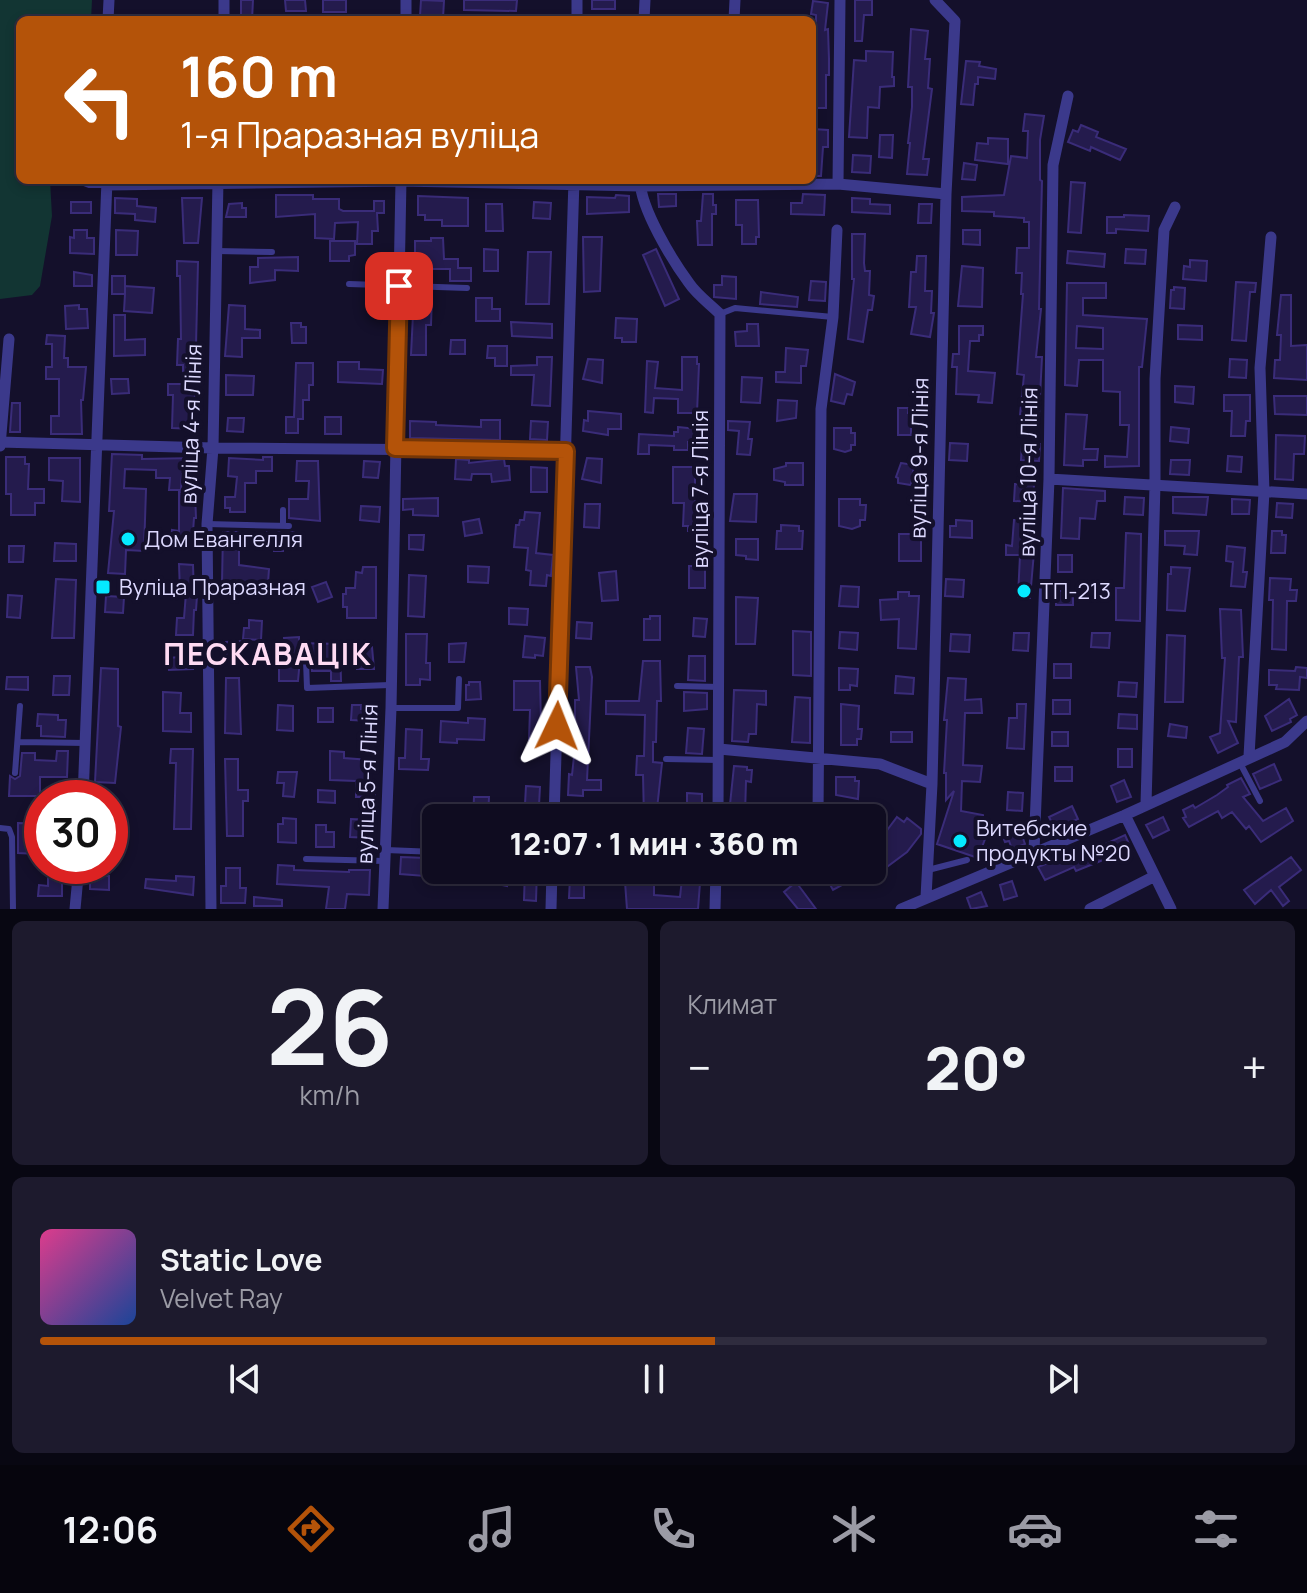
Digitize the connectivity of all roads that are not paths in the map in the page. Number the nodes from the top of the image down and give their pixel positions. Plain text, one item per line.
1 (840, 0) edge
2 (935, 0) edge
3 (1068, 96) dead end
4 (107, 184) edge
5 (218, 184) edge
6 (401, 184) edge
7 (574, 184) edge
8 (640, 184) edge
9 (816, 184) edge
10 (838, 184) junction
11 (946, 194) junction
12 (1175, 207) dead end
13 (837, 230) dead end
14 (1271, 237) dead end
15 (216, 251) junction
16 (272, 252) dead end
17 (349, 284) dead end
18 (399, 286) junction
19 (467, 288) dead end
20 (720, 314) junction
21 (833, 317) junction
22 (9, 339) dead end
23 (0, 444) edge
24 (96, 444) junction
25 (213, 448) junction
26 (395, 448) junction
27 (566, 451) junction
28 (1049, 479) junction
29 (1155, 485) junction
30 (1264, 492) junction
31 (1307, 494) edge
32 (283, 510) dead end
33 (207, 524) junction
34 (306, 661) dead end
35 (459, 679) dead end
36 (390, 685) junction
37 (677, 686) dead end
38 (720, 687) junction
39 (20, 706) dead end
40 (391, 708) junction
41 (1307, 721) edge
42 (19, 742) junction
43 (86, 743) junction
44 (719, 754) junction
45 (666, 759) dead end
46 (820, 759) junction
47 (1244, 759) junction
48 (15, 773) dead end
49 (84, 780) edge
50 (932, 784) junction
51 (1260, 801) dead end
52 (554, 804) edge
53 (718, 804) edge
54 (818, 804) edge
55 (1146, 804) junction
56 (1125, 815) junction
57 (0, 828) edge
58 (1034, 851) junction
59 (422, 853) edge
60 (386, 856) junction
61 (306, 859) dead end
62 (967, 860) dead end
63 (928, 870) junction
64 (1155, 876) junction
65 (77, 884) edge
66 (552, 884) edge
67 (716, 884) edge
68 (926, 897) junction
69 (13, 909) edge
70 (75, 909) edge
71 (211, 909) edge
72 (383, 909) edge
73 (551, 909) edge
74 (715, 909) edge
75 (901, 909) edge
76 (1090, 909) edge
77 (1171, 909) edge

1 - 10 street
2 - 11 street, вуліца 9-я Лінія
3 - 28 street, вуліца 10-я Лінія
4 - 24 street
5 - 15 street, вуліца 4-я Лінія
6 - 18 street, вуліца 5-я Лінія
7 - 27 street
8 - 20 street
9 - 10 street
10 - 11 street
11 - 50 street, вуліца 9-я Лінія
12 - 29 street
13 - 21 street
14 - 30 street
15 - 16 lane
15 - 25 street, вуліца 4-я Лінія
17 - 18 lane
18 - 19 lane
18 - 26 street, вуліца 5-я Лінія
20 - 21 lane
20 - 38 street, вуліца 7-я Лінія
21 - 46 street
22 - 23 street
23 - 24 street
24 - 25 street
24 - 43 street
25 - 26 street
25 - 33 street, вуліца 4-я Лінія
26 - 27 street
26 - 36 street, вуліца 5-я Лінія
27 - 52 street
28 - 29 street
28 - 58 street, вуліца 10-я Лінія
29 - 30 street
29 - 55 street
30 - 31 street
30 - 47 street
32 - 33 lane
33 - 71 street, вуліца 4-я Лінія
34 - 36 lane
35 - 40 lane
36 - 40 street, вуліца 5-я Лінія
37 - 38 lane
38 - 44 street, вуліца 7-я Лінія
39 - 42 lane
40 - 60 street, вуліца 5-я Лінія
41 - 47 street
42 - 43 lane
42 - 48 lane
43 - 49 street
44 - 45 lane
44 - 46 street
44 - 53 street, вуліца 7-я Лінія
46 - 50 street
46 - 54 street
47 - 51 lane
47 - 55 street
50 - 63 street, вуліца 9-я Лінія
55 - 56 street
56 - 58 street
56 - 64 street
57 - 69 lane
58 - 68 street
59 - 60 lane
60 - 61 lane
60 - 72 street, вуліца 5-я Лінія
62 - 63 lane
63 - 68 street, вуліца 9-я Лінія
64 - 76 street
64 - 77 street
65 - 70 street
66 - 73 street
67 - 74 street
68 - 75 street

